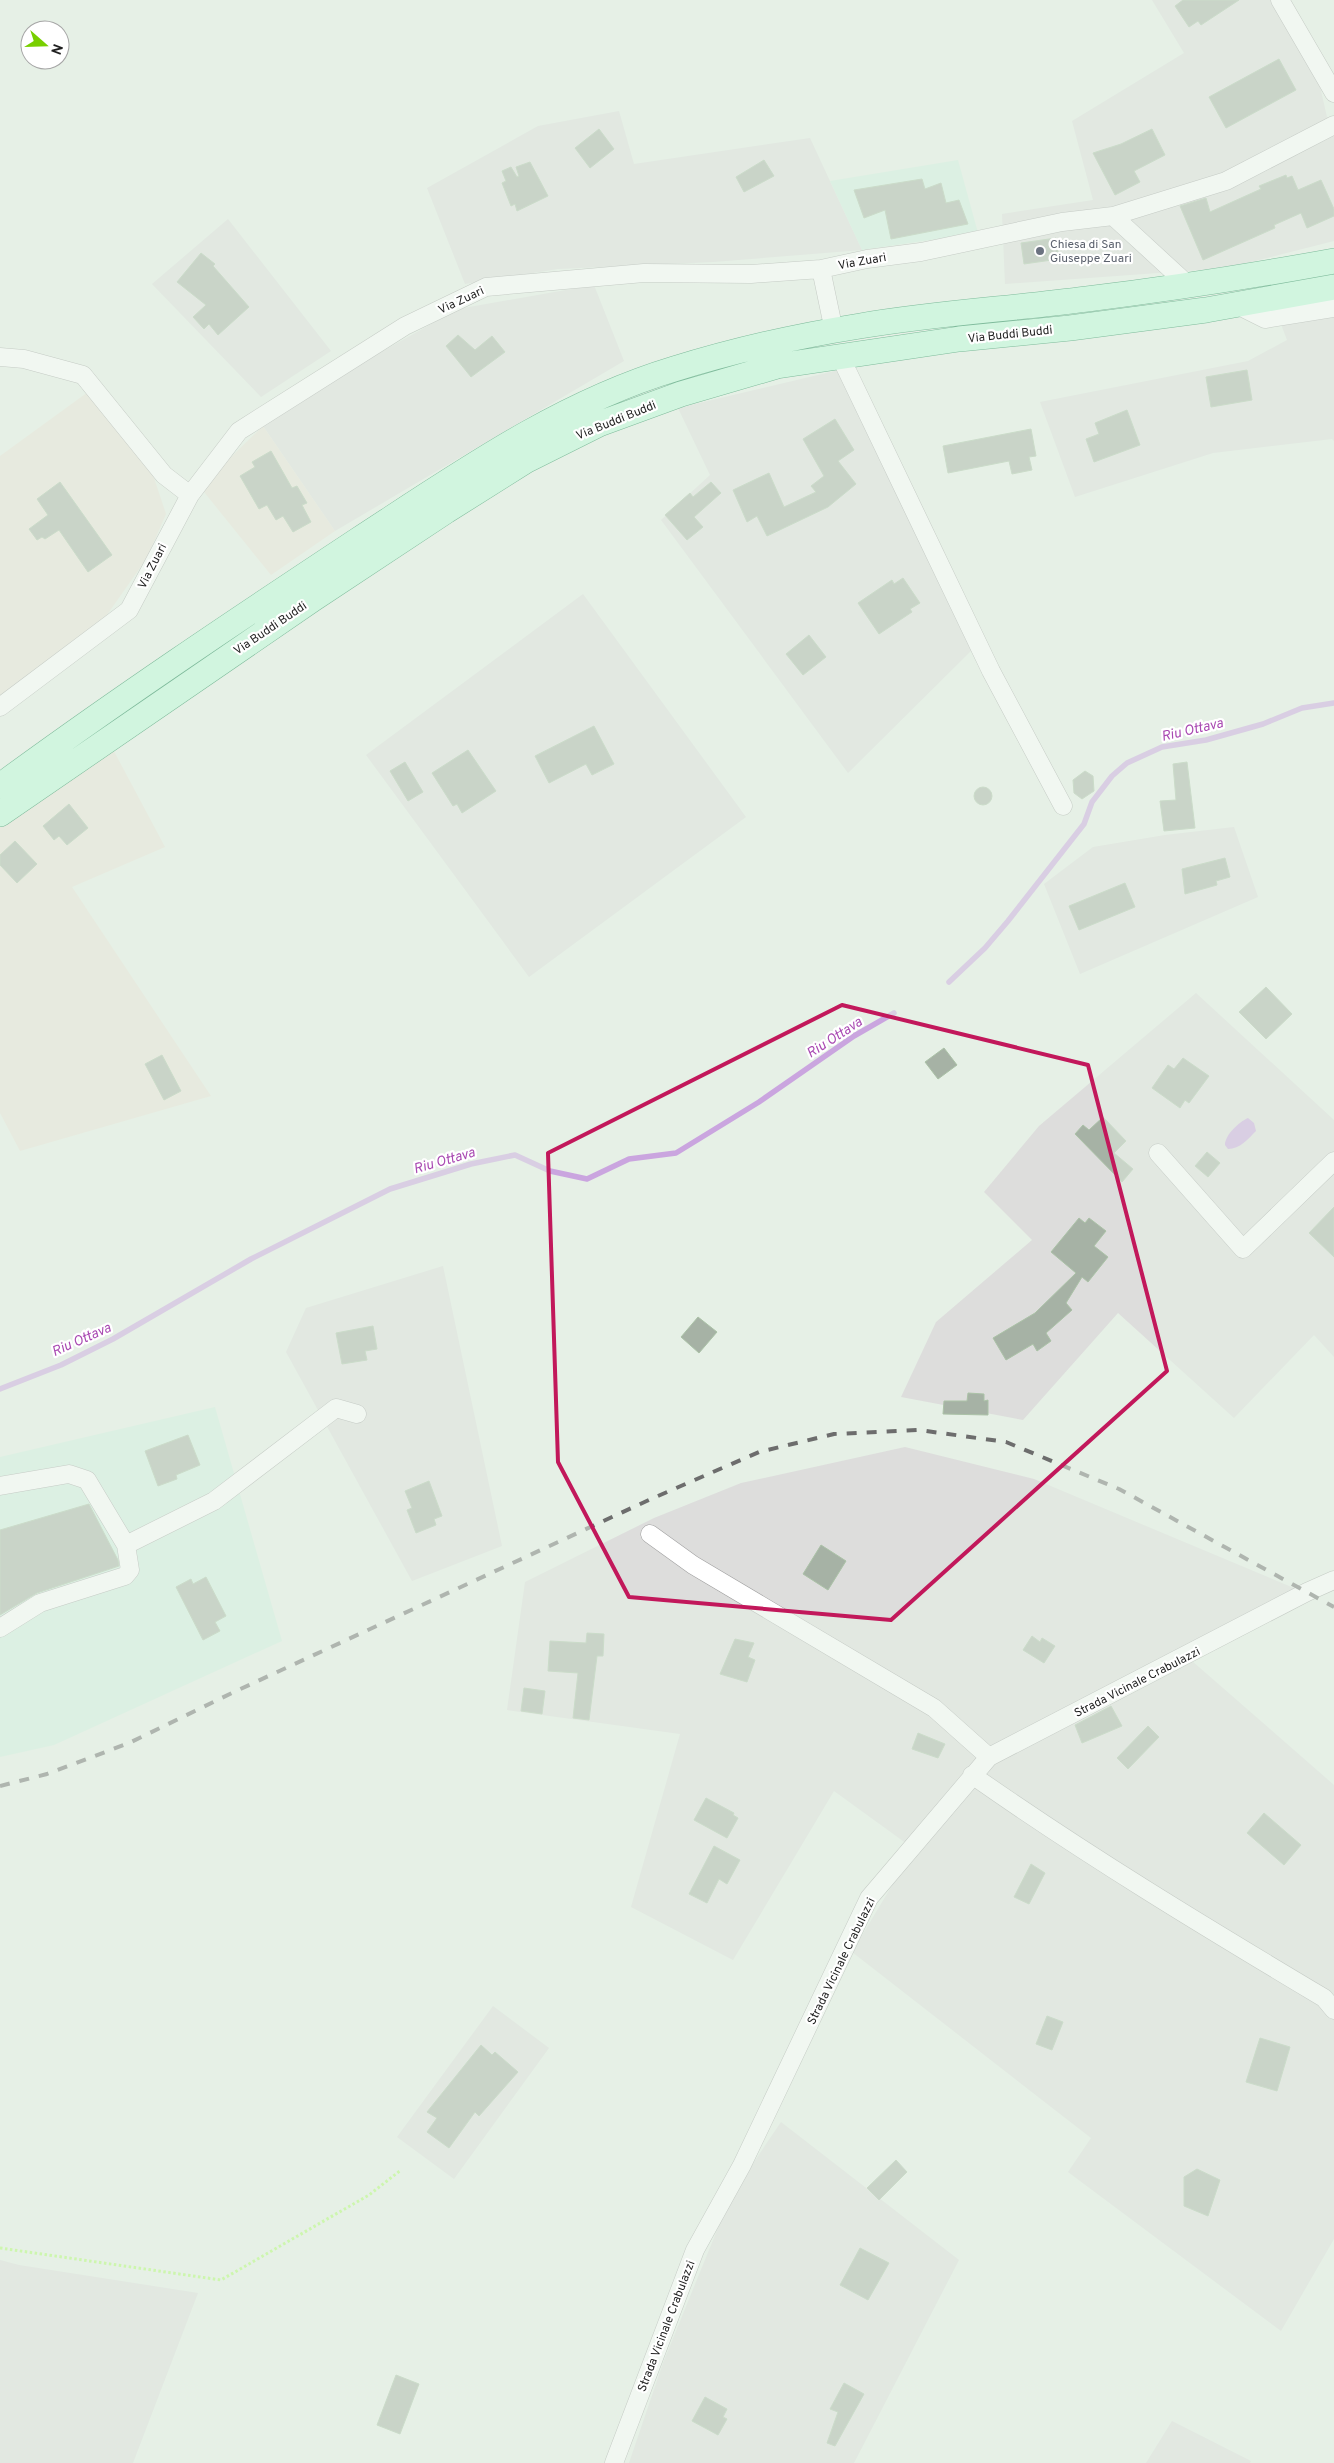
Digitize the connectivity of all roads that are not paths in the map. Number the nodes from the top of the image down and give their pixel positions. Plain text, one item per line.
1 (1280, 0) edge
2 (1334, 94) edge
3 (1334, 125) edge
4 (1113, 216) junction
5 (1334, 262) edge
6 (821, 269) junction
7 (1187, 284) junction
8 (1334, 287) edge
9 (1237, 305) junction
10 (1334, 308) edge
11 (834, 331) junction
12 (840, 356) junction
13 (0, 357) edge
14 (190, 495) junction
15 (0, 707) edge
16 (0, 786) edge
17 (1063, 806) dead end
18 (0, 814) edge
19 (1158, 1153) dead end
20 (1334, 1161) edge
21 (357, 1414) dead end
22 (0, 1486) edge
23 (650, 1534) dead end
24 (126, 1545) junction
25 (1334, 1580) edge
26 (0, 1628) edge
27 (989, 1757) junction
28 (972, 1775) junction
29 (1334, 2010) edge
30 (614, 2463) edge

1 - 2 street
3 - 4 street, Via Zuari
4 - 6 street, Via Zuari
4 - 7 street
5 - 7 main road, Via Buddi Buddi
6 - 11 street
6 - 14 street, Via Zuari
7 - 11 main road, Via Buddi Buddi
8 - 9 main road, Via Buddi Buddi
9 - 10 street
9 - 12 main road, Via Buddi Buddi
11 - 16 main road, Via Buddi Buddi
12 - 17 street
12 - 18 main road, Via Buddi Buddi
13 - 14 street
14 - 15 street, Via Zuari
19 - 20 street
21 - 24 street
22 - 24 street
23 - 27 street
24 - 26 street
25 - 27 street, Strada Vicinale Crabulazzi
27 - 28 street, Strada Vicinale Crabulazzi
28 - 29 street
28 - 30 street, Strada Vicinale Crabulazzi

